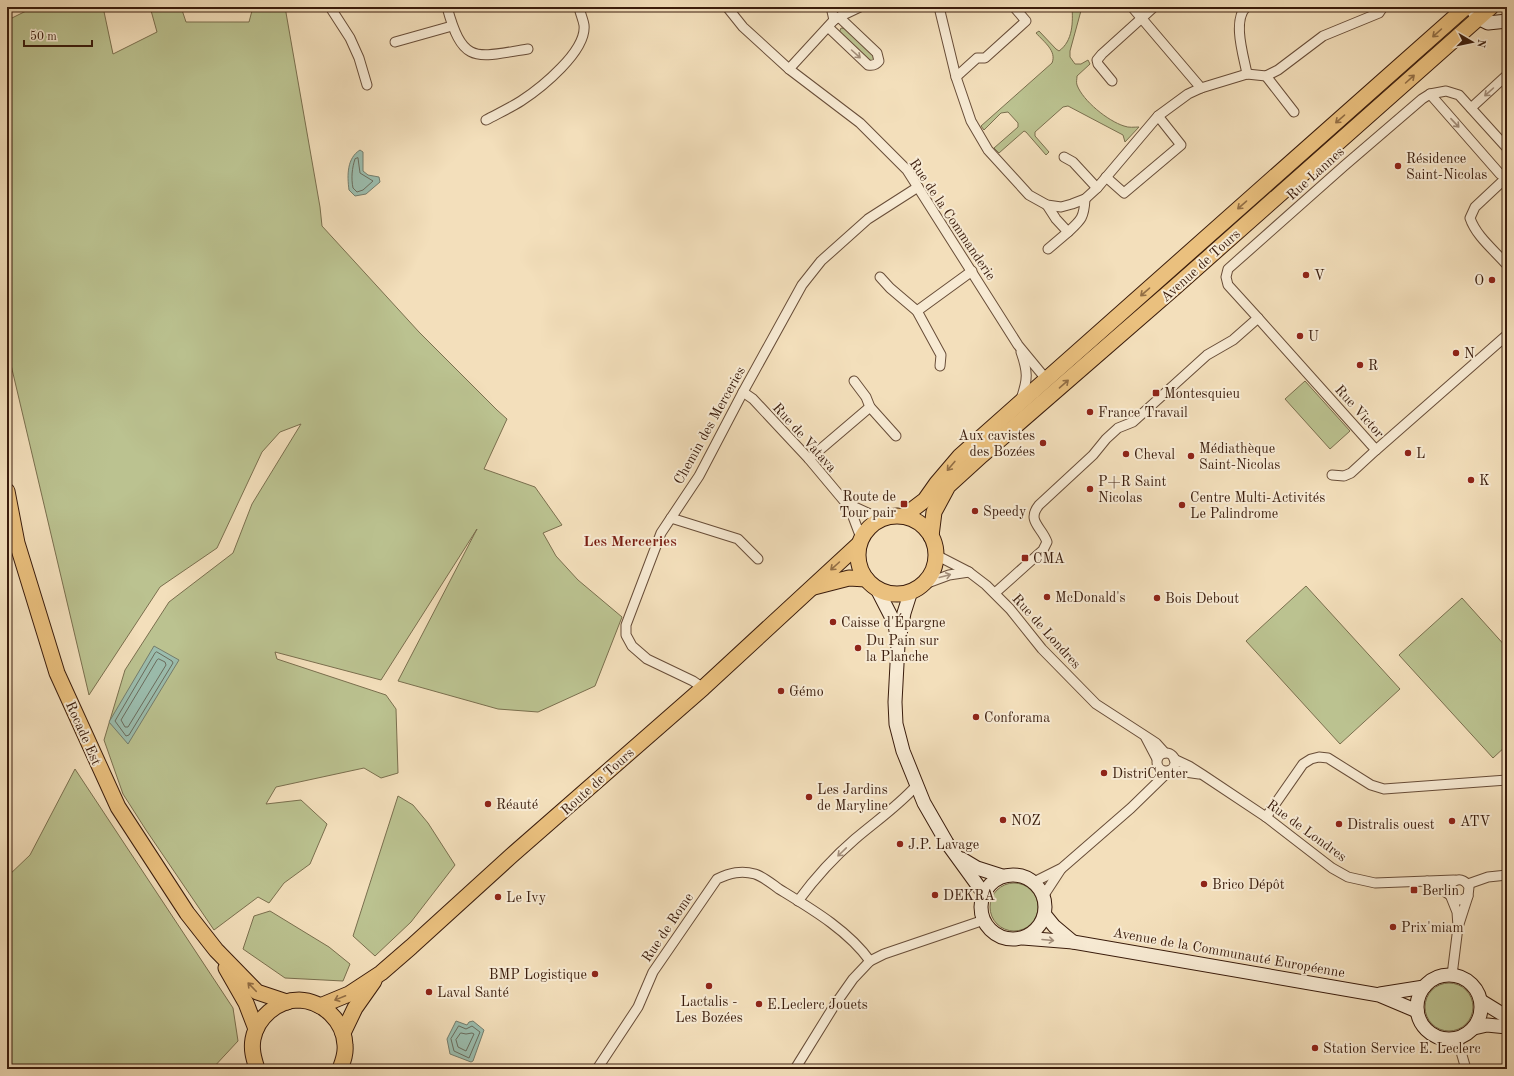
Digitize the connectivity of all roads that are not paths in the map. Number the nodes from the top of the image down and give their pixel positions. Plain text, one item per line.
1 (330, 7) edge
2 (447, 7) edge
3 (579, 7) edge
4 (727, 7) edge
5 (830, 7) edge
6 (860, 7) edge
7 (939, 7) edge
8 (1014, 7) edge
9 (1132, 7) edge
10 (1154, 7) edge
11 (1246, 7) edge
12 (1383, 7) edge
13 (1466, 7) edge
14 (1491, 7) edge
15 (1474, 13) edge
16 (1141, 19) junction
17 (834, 21) junction
18 (1507, 21) edge
19 (452, 26) junction
20 (395, 42) dead end
21 (528, 49) dead end
22 (789, 69) junction
23 (1248, 74) junction
24 (1507, 75) edge
25 (1266, 76) junction
26 (956, 77) junction
27 (1112, 81) dead end
28 (367, 85) dead end
29 (1201, 88) junction
30 (1430, 94) junction
31 (1470, 108) junction
32 (1294, 112) dead end
33 (1158, 116) junction
34 (486, 120) dead end
35 (1507, 148) edge
36 (1064, 157) dead end
37 (1106, 177) junction
38 (1506, 178) edge
39 (918, 187) junction
40 (1097, 188) junction
41 (1085, 199) junction
42 (1047, 205) junction
43 (1068, 232) junction
44 (1048, 249) dead end
45 (1507, 265) edge
46 (972, 271) junction
47 (880, 277) dead end
48 (1226, 277) joint
49 (917, 310) junction
50 (1258, 318) junction
51 (1507, 335) edge
52 (1018, 345) junction
53 (940, 366) dead end
54 (1046, 379) junction
55 (854, 381) dead end
56 (743, 392) junction
57 (1020, 402) junction
58 (870, 407) junction
59 (896, 436) dead end
60 (1376, 450) junction
61 (982, 455) junction
62 (809, 459) junction
63 (1332, 475) dead end
64 (7, 491) edge
65 (845, 502) junction
66 (904, 516) junction
67 (671, 518) junction
68 (881, 519) junction
69 (931, 536) junction
70 (860, 541) junction
71 (936, 555) junction
72 (758, 559) dead end
73 (969, 572) junction
74 (872, 584) junction
75 (811, 587) junction
76 (917, 588) junction
77 (995, 593) junction
78 (898, 645) junction
79 (703, 688) junction
80 (1174, 759) junction
81 (1160, 760) junction
82 (1170, 770) junction
83 (1203, 775) junction
84 (1507, 780) edge
85 (916, 786) junction
86 (1146, 793) junction
87 (1266, 818) junction
88 (955, 854) junction
89 (1062, 868) junction
90 (1507, 875) edge
91 (1002, 876) junction
92 (1427, 880) junction
93 (1454, 880) junction
94 (1034, 882) junction
95 (1468, 884) junction
96 (984, 894) junction
97 (1044, 895) junction
98 (1451, 896) junction
99 (1468, 896) junction
100 (798, 901) junction
101 (1045, 915) junction
102 (984, 920) junction
103 (1458, 927) junction
104 (1023, 938) junction
105 (1073, 942) junction
106 (216, 950) junction
107 (870, 961) junction
108 (381, 973) junction
109 (1452, 975) junction
110 (1424, 988) junction
111 (1379, 994) junction
112 (1481, 1001) junction
113 (287, 1002) junction
114 (320, 1006) junction
115 (1417, 1011) junction
116 (1507, 1017) edge
117 (1507, 1027) edge
118 (1474, 1028) junction
119 (256, 1029) junction
120 (343, 1033) junction
121 (1457, 1038) junction
122 (345, 1065) edge
123 (254, 1066) edge
124 (597, 1069) edge
125 (794, 1069) edge
126 (1466, 1069) edge

1 - 28 street
2 - 19 street
3 - 34 street
4 - 22 street, Rue de la Commanderie
5 - 17 street
6 - 17 street
7 - 26 street
8 - 26 street
9 - 16 street
10 - 16 street
11 - 23 street
12 - 25 street
13 -> 54 main road, Avenue de Tours
14 - 15 main road, Avenue de Tours
15 - 18 street
61 -> 15 main road, Avenue de Tours
16 - 27 street
16 - 29 street
17 -> 17 street
17 - 22 street
19 - 20 street
19 - 21 street
22 - 39 street, Rue de la Commanderie
23 - 25 street
23 - 29 street
24 -> 31 street
25 - 32 street
26 - 42 street
29 - 33 street
30 - 31 street
30 -> 38 street
30 - 48 street, Rue Lannes
31 - 35 street
33 - 37 street
33 - 37 street
36 - 40 street
37 - 40 street
38 - 45 street
39 - 46 street, Rue de la Commanderie
39 - 56 street, Chemin des Merceries
40 - 41 street
41 - 42 street
41 - 43 street
42 - 43 street
43 - 44 street
46 - 49 street
46 - 52 street, Rue de la Commanderie
47 - 49 street
48 - 50 street, Rue Victor
49 - 53 street
50 - 60 street, Rue Victor
50 - 77 street
51 - 60 street, Rue Victor
52 - 54 street, Rue de la Commanderie
52 - 57 street, Rue de la Commanderie
54 - 57 main road, Avenue de Tours
54 - 61 street
55 - 58 street
56 - 62 street, Rue de Vatava
56 - 67 street, Chemin des Merceries
57 -> 66 main road, Avenue de Tours
58 - 59 street
58 - 62 street
60 - 63 street
61 - 69 main road, Avenue de Tours
62 - 65 street, Rue de Vatava
64 - 106 main road, Rocade Est
65 - 68 street, Rue de Vatava
65 - 70 street, Rue de Vatava
66 - 68 main road
66 - 69 main road
67 - 72 street
67 - 79 street, Chemin des Merceries
68 - 70 main road
69 - 71 main road
70 - 74 main road
70 -> 75 main road, Route de Tours
71 - 73 street, Rue de Londres
71 - 76 main road
76 -> 73 street
73 - 77 street, Rue de Londres
74 - 75 main road, Route de Tours
74 - 76 main road
74 - 78 street
75 - 79 main road, Route de Tours
76 - 78 street
77 - 81 street, Rue de Londres
78 - 85 street
79 - 108 main road, Route de Tours
80 - 81 street, Rue de Londres
80 - 82 street
80 - 83 street, Rue de Londres
81 - 82 street, Rue de Londres
81 - 86 street
82 - 83 street, Rue de Londres
82 - 86 street
83 - 87 street, Rue de Londres
84 - 87 street
85 - 88 street
85 -> 100 street
86 - 89 street
87 - 92 street, Rue de Londres
88 - 91 street
88 - 96 street
89 - 94 street
89 - 97 street
90 - 95 street
91 - 94 street
91 - 96 street
92 - 93 street, Rue de Londres
92 - 98 street
93 - 95 street
93 - 98 street
94 - 97 street
95 - 99 street
96 - 102 street
97 - 101 street
98 - 99 street
98 - 103 street
99 - 103 street
100 - 107 street, Rue de Rome
100 - 124 street, Rue de Rome
101 - 104 street
101 - 105 street
102 - 104 street
102 - 107 street
103 - 109 street
104 -> 105 street, Avenue de la Communauté Européenne
105 - 111 street, Avenue de la Communauté Européenne
113 -> 106 main road, Rocade Est
106 - 119 main road, Rocade Est
107 - 125 street
108 -> 114 main road, Route de Tours
108 - 120 main road, Route de Tours
109 - 110 street
109 - 112 street
110 - 111 street, Avenue de la Communauté Européenne
110 - 115 street
111 - 115 street, Avenue de la Communauté Européenne
112 - 116 street
112 - 118 street
113 - 114 main road
113 - 119 main road
114 - 120 main road
115 - 121 street
117 - 118 street
118 - 121 street
119 - 123 main road
120 - 122 main road
121 - 126 street

